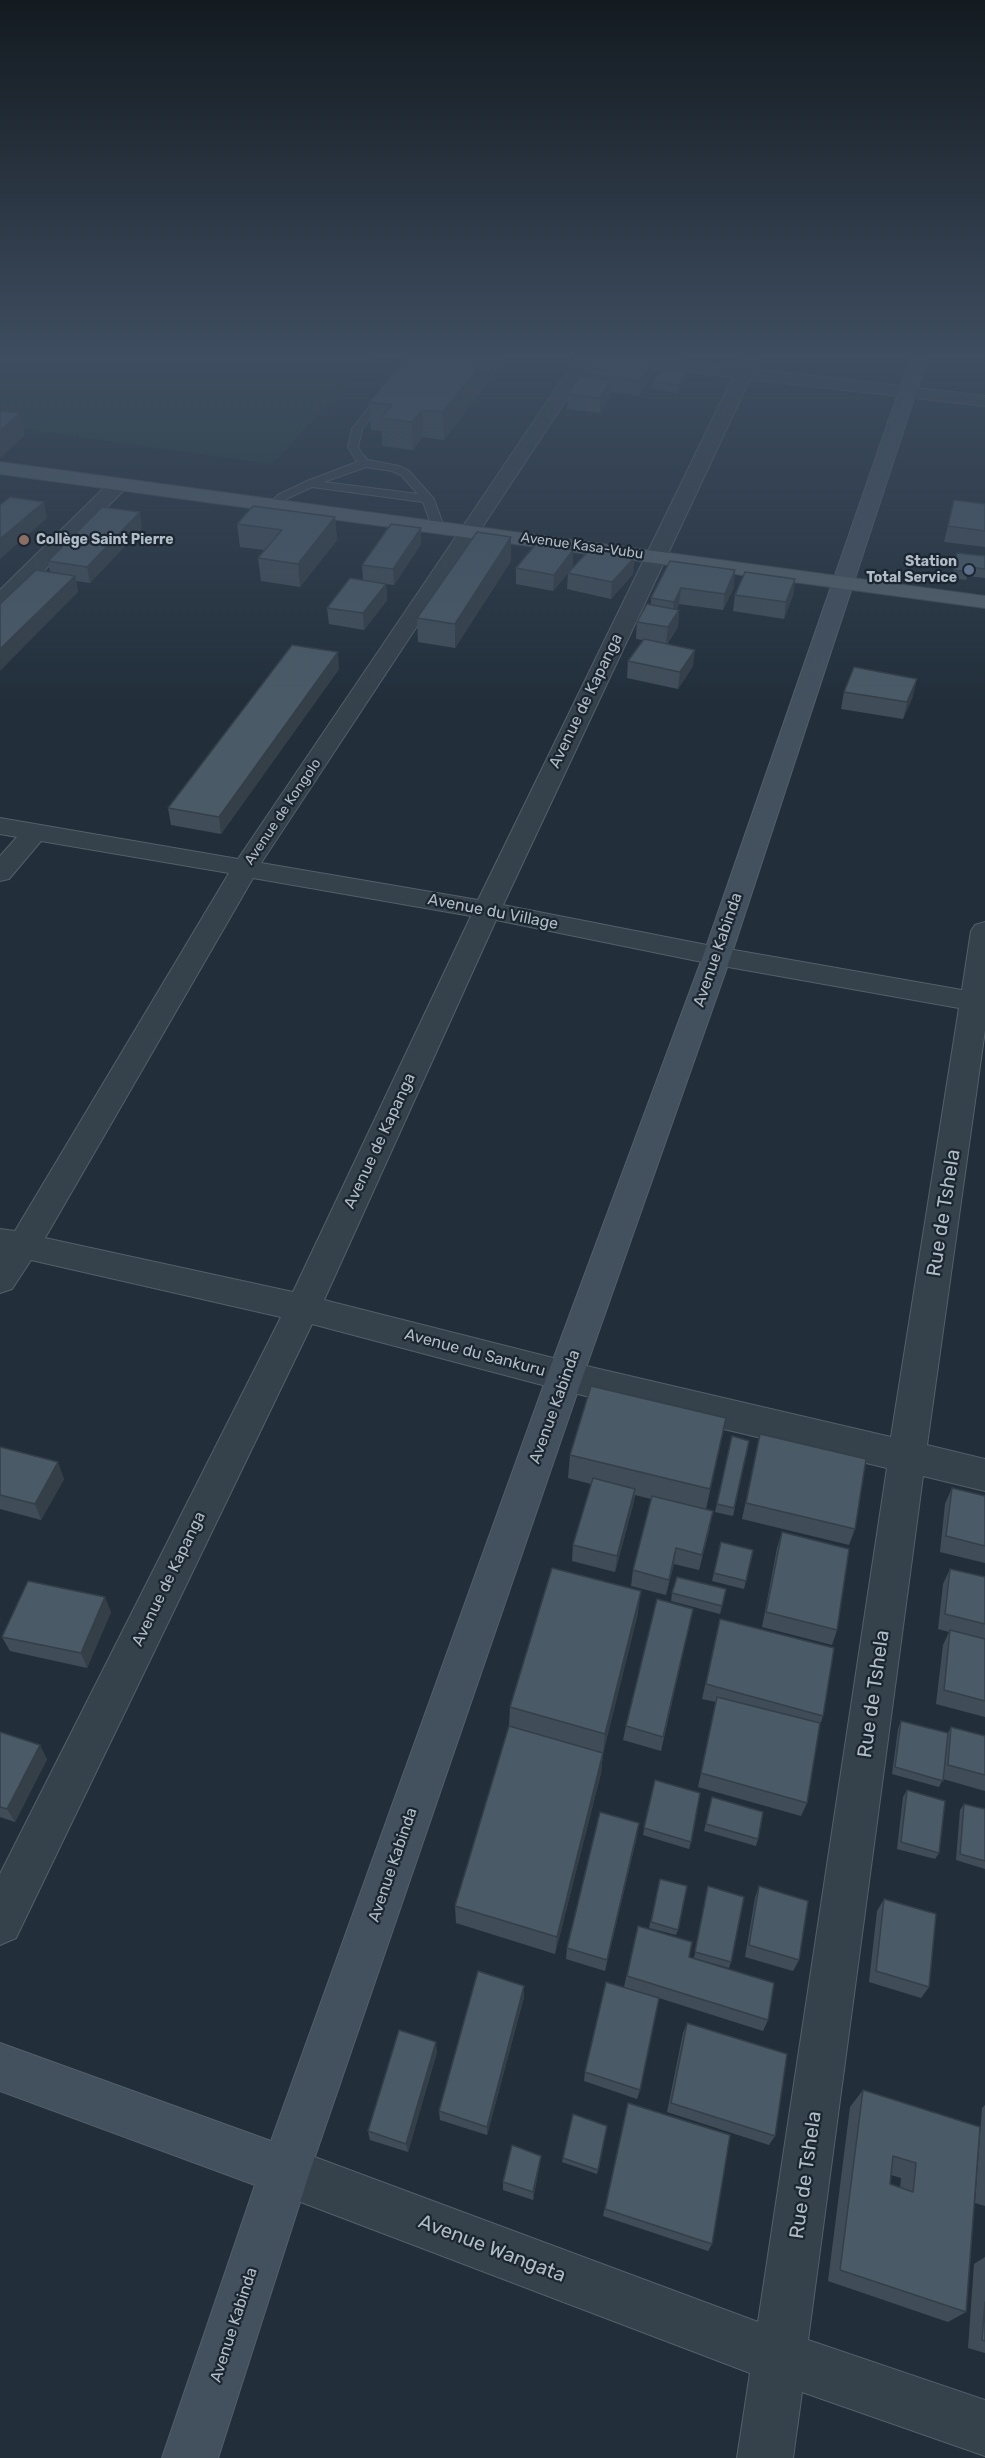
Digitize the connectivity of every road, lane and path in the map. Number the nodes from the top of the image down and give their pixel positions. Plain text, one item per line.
1 (19, 471) edge
2 (344, 471) edge
3 (400, 471) edge
4 (511, 471) edge
5 (697, 471) edge
6 (881, 471) edge
7 (311, 483) junction
8 (118, 485) junction
9 (428, 499) junction
10 (274, 506) junction
11 (438, 527) junction
12 (470, 532) junction
13 (655, 556) junction
14 (842, 582) junction
15 (0, 602) edge
16 (985, 602) edge
17 (0, 826) edge
18 (34, 833) junction
19 (245, 868) junction
20 (0, 873) edge
21 (487, 910) junction
22 (985, 931) edge
23 (717, 956) junction
24 (980, 1002) edge
25 (11, 1244) edge
26 (0, 1280) edge
27 (303, 1308) junction
28 (565, 1376) junction
29 (907, 1456) junction
30 (985, 1475) edge
31 (0, 1922) edge
32 (0, 2067) edge
33 (285, 2171) junction
34 (781, 2358) junction
35 (985, 2428) edge
36 (190, 2458) edge
37 (765, 2458) edge

1 - 8 main road, Avenue Kasa-Vubu
2 - 7 lane
3 - 9 lane
4 - 12 street, Avenue de Kongolo
5 - 13 street, Avenue de Kapanga
6 - 14 street, Avenue Kabinda
7 - 9 lane
7 - 10 lane
8 - 10 main road, Avenue Kasa-Vubu
8 - 15 street
9 - 11 lane
10 - 11 main road, Avenue Kasa-Vubu
11 - 12 main road, Avenue Kasa-Vubu
12 - 13 main road, Avenue Kasa-Vubu
12 - 19 street, Avenue de Kongolo
13 - 14 main road, Avenue Kasa-Vubu
13 - 21 street, Avenue de Kapanga
14 - 16 main road, Avenue Kasa-Vubu
14 - 23 street, Avenue Kabinda
17 - 18 street, Avenue du Village
18 - 19 street, Avenue du Village
18 - 20 street
19 - 21 street, Avenue du Village
19 - 25 street, Avenue de Kongolo
21 - 23 street, Avenue du Village
21 - 27 street, Avenue de Kapanga
22 - 24 street, Rue de Tshela
23 - 24 street, Avenue du Village
23 - 28 street, Avenue Kabinda
24 - 29 street, Rue de Tshela
25 - 26 street, Avenue de Kongolo
25 - 27 street, Avenue du Sankuru
27 - 28 street, Avenue du Sankuru
27 - 31 street, Avenue de Kapanga
28 - 29 street, Avenue du Sankuru
28 - 33 street, Avenue Kabinda
29 - 30 street, Avenue du Sankuru
29 - 34 street, Rue de Tshela
32 - 33 street, Avenue Wangata
33 - 34 street, Avenue Wangata
33 - 36 street, Avenue Kabinda
34 - 35 street, Avenue Wangata
34 - 37 street, Rue de Tshela

